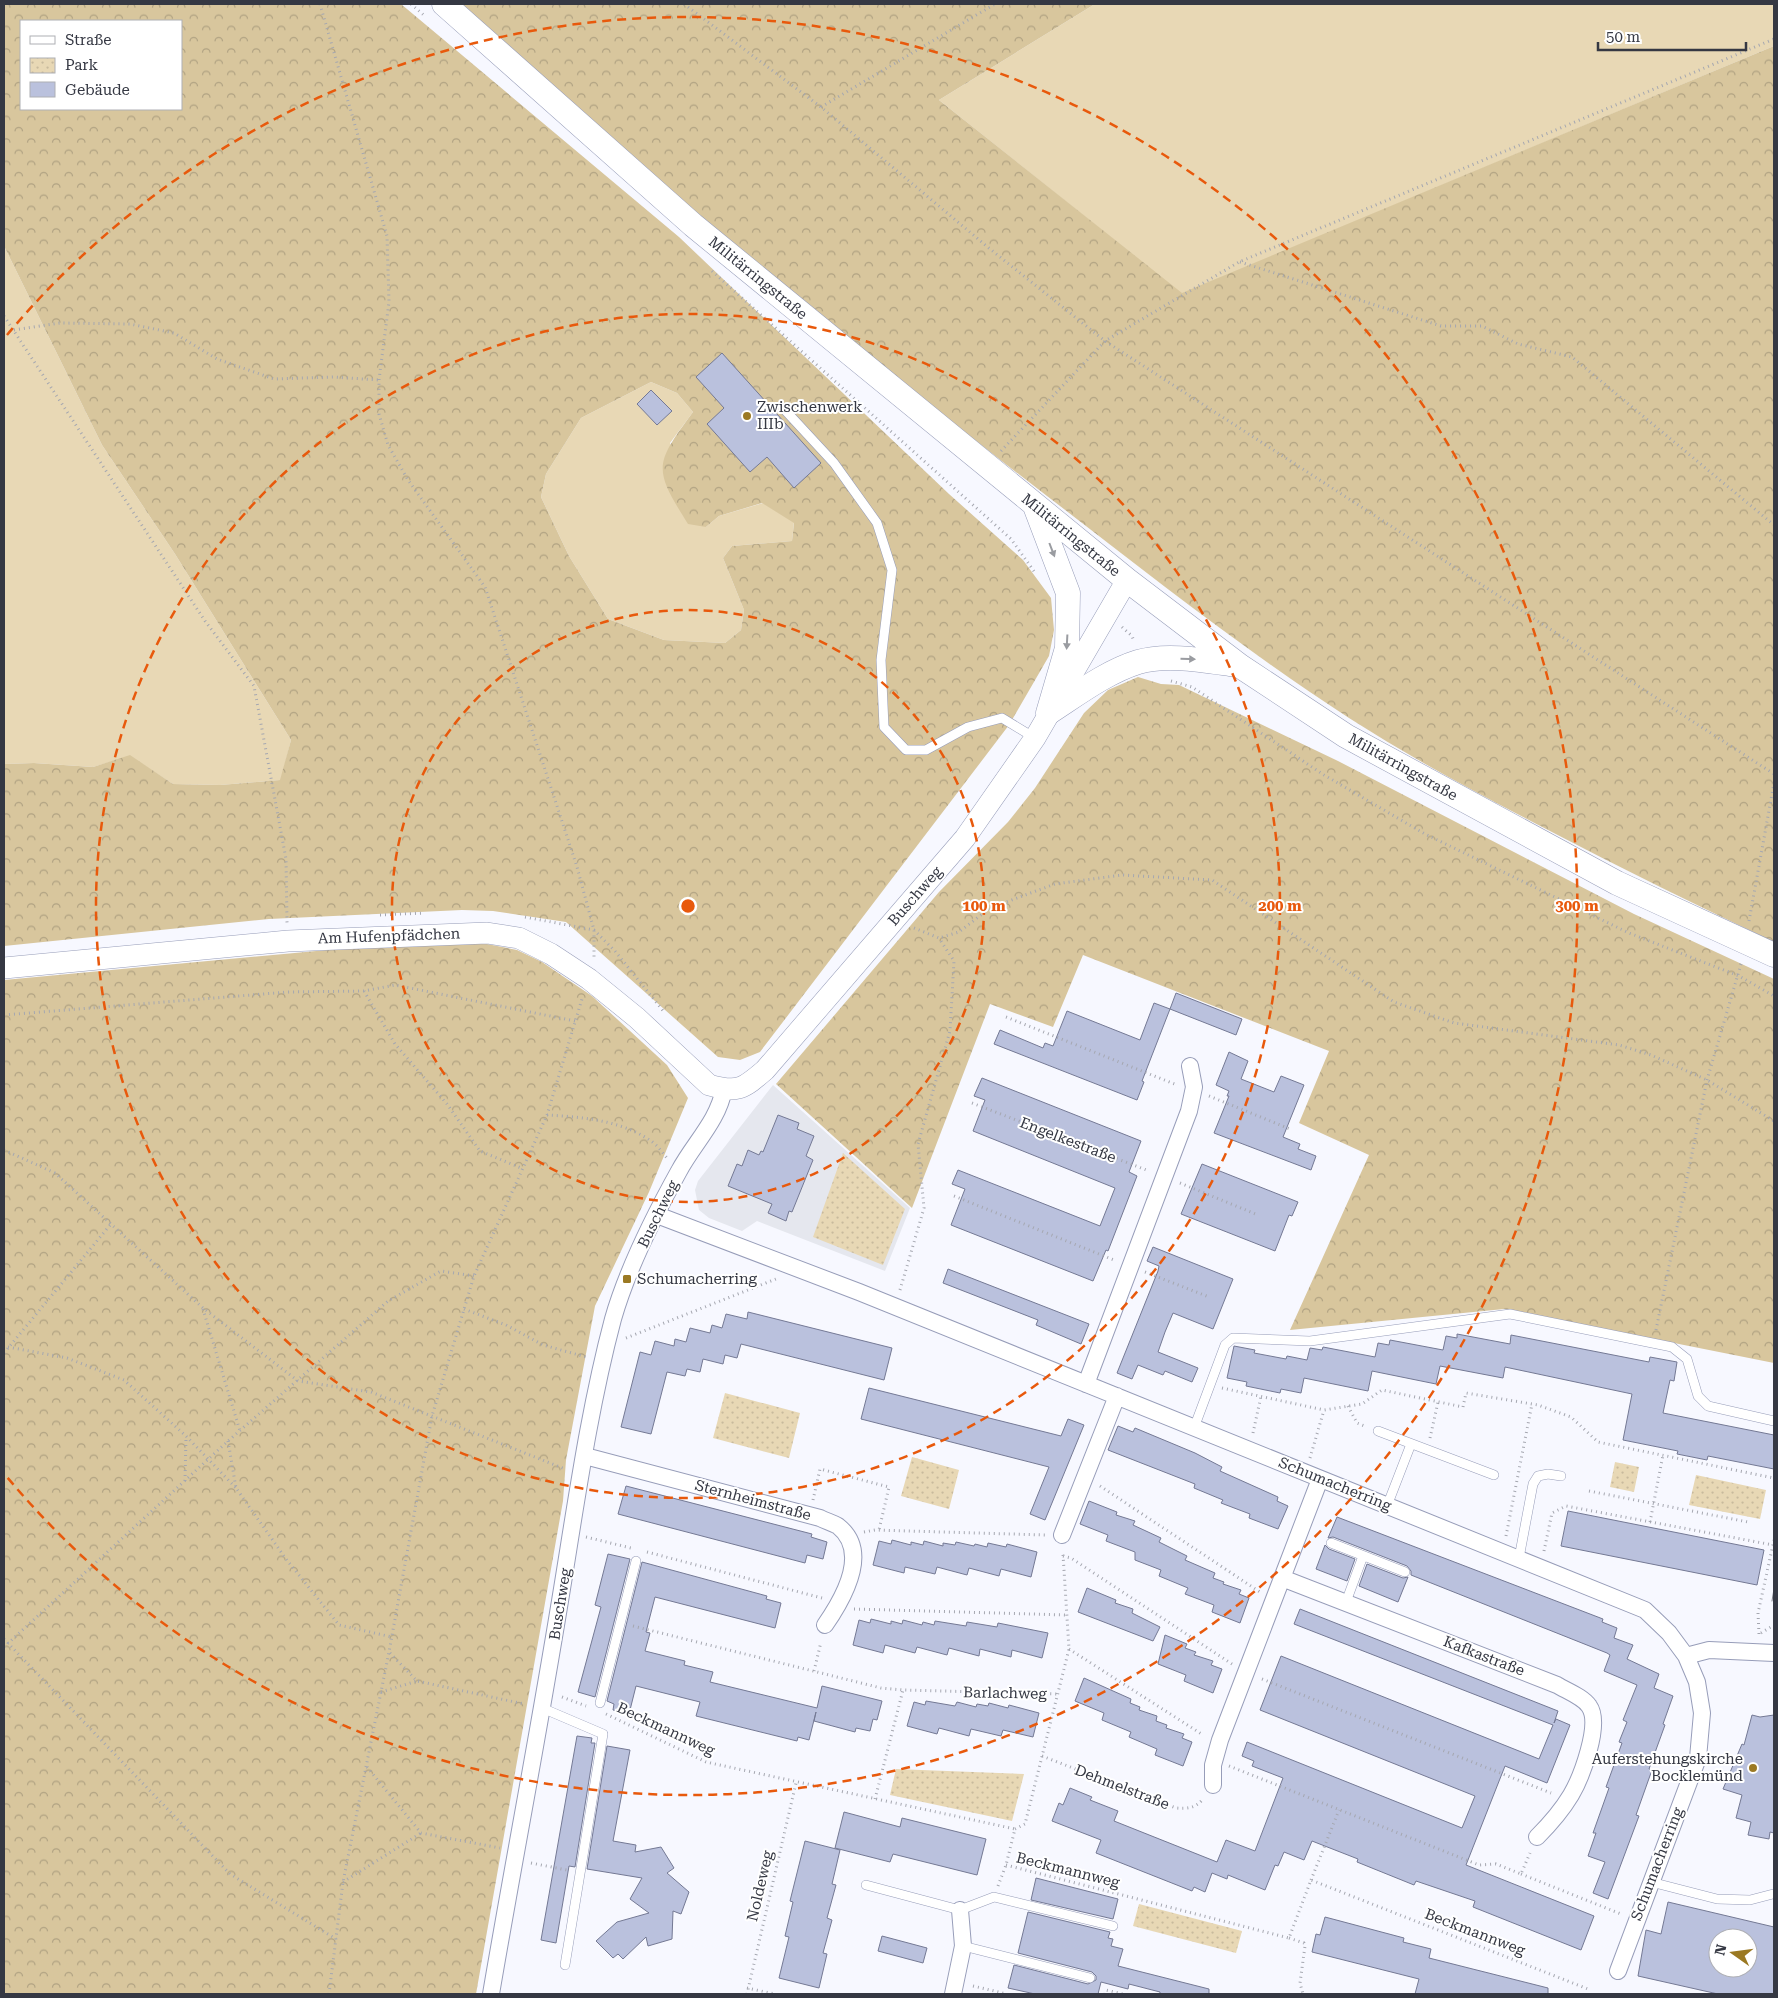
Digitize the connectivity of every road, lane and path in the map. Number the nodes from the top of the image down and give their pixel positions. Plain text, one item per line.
1 (320, 4) edge
2 (411, 4) edge
3 (684, 4) edge
4 (995, 4) edge
5 (439, 14) edge
6 (1774, 39) edge
7 (821, 107) junction
8 (1239, 262) junction
9 (707, 267) dead end
10 (4, 316) edge
11 (14, 330) junction
12 (1105, 341) junction
13 (378, 380) junction
14 (784, 409) dead end
15 (988, 467) junction
16 (1035, 506) junction
17 (1774, 525) edge
18 (1037, 576) dead end
19 (1127, 580) junction
20 (1107, 614) junction
21 (1140, 661) junction
22 (1240, 666) junction
23 (1164, 680) dead end
24 (1048, 713) junction
25 (1035, 738) junction
26 (1774, 774) edge
27 (1774, 783) edge
28 (898, 917) junction
29 (594, 930) junction
30 (939, 938) junction
31 (288, 941) junction
32 (1745, 942) junction
33 (1774, 955) edge
34 (4, 968) edge
35 (1738, 976) junction
36 (589, 979) junction
37 (364, 991) junction
38 (1774, 996) edge
39 (4, 1015) edge
40 (1006, 1017) dead end
41 (670, 1020) dead end
42 (575, 1021) junction
43 (1190, 1066) dead end
44 (1706, 1080) junction
45 (724, 1089) junction
46 (1193, 1090) junction
47 (972, 1102) dead end
48 (547, 1115) junction
49 (1774, 1121) edge
50 (1290, 1129) dead end
51 (4, 1150) edge
52 (521, 1168) junction
53 (679, 1170) junction
54 (1164, 1177) junction
55 (954, 1196) dead end
56 (1258, 1214) dead end
57 (657, 1215) junction
58 (110, 1224) junction
59 (1130, 1266) junction
60 (800, 1270) junction
61 (474, 1276) junction
62 (1209, 1297) dead end
63 (895, 1307) junction
64 (203, 1308) junction
65 (464, 1308) junction
66 (1653, 1343) junction
67 (607, 1345) junction
68 (8, 1347) junction
69 (4, 1353) edge
70 (602, 1364) junction
71 (298, 1381) junction
72 (1086, 1384) junction
73 (1117, 1396) junction
74 (1217, 1396) dead end
75 (1261, 1396) junction
76 (1438, 1402) junction
77 (1532, 1404) junction
78 (1348, 1406) junction
79 (1324, 1410) junction
80 (432, 1416) junction
81 (1774, 1420) edge
82 (1194, 1428) junction
83 (240, 1431) junction
84 (1378, 1431) joint
85 (186, 1436) junction
86 (228, 1441) junction
87 (1410, 1444) junction
88 (1250, 1450) junction
89 (1427, 1450) junction
90 (1664, 1455) junction
91 (585, 1456) junction
92 (208, 1461) junction
93 (580, 1475) junction
94 (1494, 1475) dead end
95 (1085, 1476) junction
96 (1313, 1476) junction
97 (1561, 1476) dead end
98 (1774, 1478) edge
99 (1508, 1480) dead end
100 (185, 1481) junction
101 (1516, 1482) junction
102 (236, 1488) junction
103 (1589, 1491) dead end
104 (1654, 1505) junction
105 (1387, 1506) junction
106 (809, 1515) junction
107 (1650, 1522) junction
108 (1748, 1522) dead end
109 (879, 1530) junction
110 (571, 1533) junction
111 (1040, 1535) dead end
112 (1062, 1535) joint
113 (847, 1536) junction
114 (1774, 1540) edge
115 (1331, 1543) dead end
116 (1773, 1545) edge
117 (1503, 1551) junction
118 (1063, 1556) junction
119 (1363, 1556) junction
120 (1519, 1558) junction
121 (636, 1561) dead end
122 (1540, 1566) junction
123 (1405, 1572) dead end
124 (1282, 1578) junction
125 (1273, 1601) junction
126 (1346, 1602) junction
127 (838, 1606) junction
128 (1067, 1615) junction
129 (620, 1622) junction
130 (825, 1624) joint
131 (1774, 1625) edge
132 (1761, 1633) junction
133 (392, 1637) junction
134 (1754, 1637) dead end
135 (4, 1639) edge
136 (8, 1643) junction
137 (4, 1647) edge
138 (1069, 1649) junction
139 (389, 1652) junction
140 (1774, 1653) edge
141 (1686, 1656) junction
142 (814, 1671) junction
143 (1245, 1672) junction
144 (418, 1681) junction
145 (903, 1690) junction
146 (545, 1691) junction
147 (381, 1692) junction
148 (1057, 1694) junction
149 (597, 1707) junction
150 (542, 1708) junction
151 (1216, 1753) junction
152 (1042, 1756) junction
153 (366, 1766) junction
154 (796, 1783) junction
155 (1213, 1785) joint
156 (875, 1799) junction
157 (1568, 1799) junction
158 (1339, 1810) junction
159 (1015, 1829) junction
160 (421, 1833) junction
161 (1537, 1836) joint
162 (515, 1850) junction
163 (1006, 1866) junction
164 (552, 1867) dead end
165 (568, 1870) dead end
166 (1521, 1874) junction
167 (1311, 1880) junction
168 (344, 1882) junction
169 (1651, 1882) junction
170 (866, 1885) dead end
171 (1773, 1894) dead end
172 (994, 1897) junction
173 (960, 1910) junction
174 (1636, 1920) junction
175 (1113, 1926) dead end
176 (1289, 1938) junction
177 (336, 1940) junction
178 (963, 1946) junction
179 (565, 1965) dead end
180 (1618, 1971) dead end
181 (1090, 1978) dead end
182 (748, 1988) junction
183 (954, 1988) edge
184 (1588, 1989) dead end
185 (329, 1994) edge
186 (491, 1994) edge
187 (747, 1994) edge
188 (775, 1994) edge
189 (1006, 1994) edge
190 (1105, 1994) edge
191 (1123, 1994) edge
192 (1303, 1994) edge

1 - 13 path
2 - 5 path
3 - 7 path
4 - 7 path
5 - 15 main road, Militärringstraße
6 - 8 path
7 - 12 path
8 - 12 path
8 - 17 path
9 - 18 path
10 - 11 path
11 - 13 path
11 - 31 path
12 - 15 path
12 - 26 path
13 - 29 path
14 - 25 lane
15 - 16 main road, Militärringstraße
16 - 19 main road, Militärringstraße
16 -> 24 main road
19 - 20 street, Buschweg
19 - 22 main road, Militärringstraße
20 - 21 path
20 - 24 street, Buschweg
21 -> 22 main road
21 - 24 main road
22 - 32 main road, Militärringstraße
23 - 35 path
24 - 25 street, Buschweg
25 - 28 street, Buschweg
27 - 32 path
28 - 30 path
28 - 45 street, Buschweg
29 - 36 path
29 - 41 path
30 - 44 path
30 - 63 path
31 - 34 street, Am Hufenpfädchen
31 - 36 street, Am Hufenpfädchen
32 - 33 main road, Militärringstraße
32 - 35 path
35 - 38 path
35 - 44 path
36 - 42 path
36 - 45 street, Am Hufenpfädchen
37 - 39 path
37 - 42 path
37 - 52 path
40 - 46 path
42 - 48 path
43 - 46 street
44 - 49 path
44 - 66 path
45 - 53 street, Buschweg
46 - 50 path
46 - 54 street
47 - 54 path, Engelkestraße
48 - 52 path
48 - 53 path
51 - 58 path
52 - 61 path
53 - 57 street, Buschweg
54 - 56 path, Engelkestraße
54 - 59 street
55 - 59 path
57 - 60 street, Schumacherring
57 - 67 street, Buschweg
58 - 64 path
58 - 68 path
59 - 62 path
59 - 72 street
60 - 63 street, Schumacherring
60 - 67 path
61 - 65 path
61 - 71 path
63 - 72 street, Schumacherring
64 - 71 path
64 - 83 path
65 - 70 path
65 - 80 path
66 - 81 lane
66 - 82 lane
67 - 70 street, Buschweg
68 - 69 path
68 - 85 path
70 - 91 street, Buschweg
71 - 80 path
71 - 83 path
72 - 73 street, Schumacherring
73 - 82 street, Schumacherring
73 - 95 street
74 - 75 path
75 - 79 path
75 - 88 path
76 - 77 path
76 - 78 path
76 - 89 path
77 - 90 path
77 - 101 path
78 - 79 path
78 - 84 path
79 - 96 path
80 - 93 path
80 - 133 path
82 - 88 street, Schumacherring
83 - 86 path
84 - 87 lane
85 - 92 path
85 - 100 path
86 - 92 path
86 - 102 path
87 - 89 lane
87 - 105 lane
88 - 96 street, Schumacherring
89 - 94 lane
90 - 98 path
90 - 104 path
91 - 93 street, Buschweg
91 - 106 street, Sternheimstraße
92 - 100 path
92 - 102 path
93 - 110 street, Buschweg
95 - 112 street
95 - 125 path
96 - 105 street, Schumacherring
96 - 124 street
97 - 120 lane
99 - 101 path
100 - 136 path
101 - 117 path
102 - 133 path
103 - 104 path
104 - 107 path
104 - 108 path
105 - 117 street, Schumacherring
106 - 109 path
106 - 113 street, Sternheimstraße
107 - 116 path
107 - 122 path
109 - 111 path
109 - 113 path
110 - 127 path
110 - 146 street, Buschweg
112 - 118 path, Barlachweg
113 - 127 street
114 - 116 path
115 - 119 lane
116 - 132 path
117 - 120 street, Schumacherring
118 - 128 path, Barlachweg
118 - 143 path
119 - 123 lane
119 - 126 lane
120 - 122 street, Schumacherring
121 - 129 lane
122 - 141 street, Schumacherring
124 - 125 street
124 - 126 street, Kafkastraße
125 - 143 street
126 - 157 street, Kafkastraße
127 - 128 path
127 - 130 street
128 - 138 path, Barlachweg
129 - 142 path
129 - 149 lane
130 - 142 path
131 - 132 path
132 - 134 path
133 - 139 path
135 - 136 path
136 - 137 path
136 - 177 path
138 - 148 path, Barlachweg
138 - 151 path
139 - 144 path
139 - 147 path
140 - 141 street
141 - 169 street, Schumacherring
142 - 145 path
143 - 151 street
143 - 157 path
144 - 147 path
144 - 150 path
145 - 148 path, Barlachweg
145 - 156 path
146 - 149 path, Beckmannweg
146 - 150 street, Buschweg
147 - 153 path
148 - 152 path
149 - 154 path, Beckmannweg
150 - 162 street, Buschweg
150 - 179 lane
151 - 155 street
151 - 158 path
152 - 155 path, Dehmelstraße
152 - 159 path
153 - 160 path
153 - 168 path
154 - 156 path, Beckmannweg
154 - 182 path, Noldeweg
156 - 159 path, Beckmannweg
157 - 161 street, Kafkastraße
158 - 166 path
158 - 167 path
159 - 163 path, Beckmannweg
160 - 162 path
160 - 168 path
161 - 166 path
162 - 186 street, Buschweg
163 - 172 path
163 - 176 path, Beckmannweg
164 - 165 path
166 - 174 path
167 - 176 path
167 - 184 path, Beckmannweg
168 - 177 path
169 - 171 lane
169 - 174 street, Schumacherring
170 - 173 lane
172 - 173 lane
172 - 175 lane
173 - 178 street
174 - 180 street, Schumacherring
176 - 192 path
177 - 185 path
178 - 181 lane
178 - 183 street
182 - 187 path, Noldeweg
182 - 188 path
183 - 189 path
190 - 191 path

